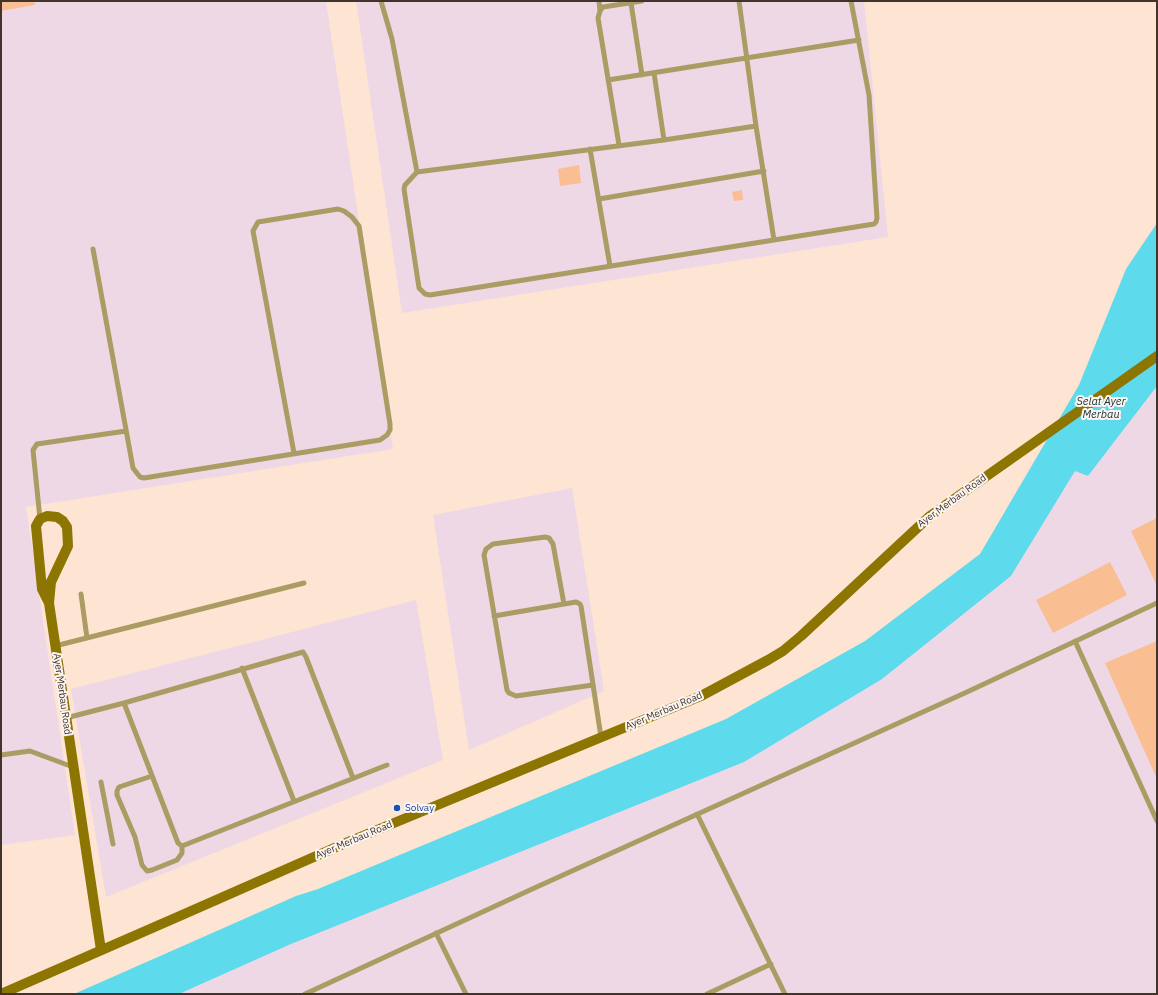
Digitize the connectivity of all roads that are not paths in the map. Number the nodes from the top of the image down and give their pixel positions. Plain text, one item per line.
1 (381, 1) edge
2 (599, 1) edge
3 (642, 1) edge
4 (739, 1) edge
5 (851, 1) edge
6 (631, 3) junction
7 (600, 11) junction
8 (858, 40) junction
9 (747, 58) junction
10 (654, 73) junction
11 (642, 75) junction
12 (608, 80) junction
13 (756, 126) junction
14 (664, 140) junction
15 (619, 145) junction
16 (590, 149) junction
17 (764, 171) junction
18 (417, 172) junction
19 (599, 200) junction
20 (774, 240) junction
21 (93, 249) dead end
22 (610, 266) junction
23 (1157, 356) edge
24 (126, 431) junction
25 (294, 453) junction
26 (40, 519) junction
27 (304, 583) dead end
28 (81, 594) dead end
29 (1157, 603) edge
30 (49, 604) junction
31 (564, 604) junction
32 (494, 616) junction
33 (87, 638) junction
34 (1075, 641) junction
35 (55, 646) junction
36 (242, 668) junction
37 (593, 685) junction
38 (124, 703) junction
39 (66, 718) junction
40 (601, 737) junction
41 (1, 755) edge
42 (387, 765) dead end
43 (73, 767) junction
44 (152, 776) junction
45 (353, 778) junction
46 (101, 782) dead end
47 (294, 801) junction
48 (697, 814) junction
49 (1157, 821) edge
50 (113, 844) dead end
51 (182, 846) junction
52 (436, 933) junction
53 (101, 950) junction
54 (771, 964) junction
55 (1, 994) edge
56 (304, 994) edge
57 (466, 994) edge
58 (707, 994) edge
59 (785, 994) edge

1 - 18 lane
2 - 7 lane
3 - 6 lane
4 - 9 lane
5 - 8 lane
6 - 7 lane
6 - 11 lane
7 - 12 lane
8 - 9 lane
8 - 20 lane
9 - 10 lane
9 - 13 lane
10 - 11 lane
10 - 14 lane
11 - 12 lane
12 - 15 lane
13 - 14 lane
13 - 17 lane
14 - 15 lane
15 - 16 lane
16 - 18 lane
16 - 19 lane
17 - 19 lane
17 - 20 lane
18 - 22 lane
19 - 22 lane
20 - 22 lane
21 - 24 lane
23 - 40 street, Ayer Merbau Road
24 - 25 lane
24 - 26 lane
25 - 25 lane
26 - 30 street, Ayer Merbau Road
26 - 30 street, Ayer Merbau Road
27 - 33 lane
28 - 33 lane
29 - 34 lane
30 - 35 street, Ayer Merbau Road
31 - 32 lane
31 - 32 lane
31 - 37 lane
32 - 37 lane
33 - 35 lane
34 - 48 lane
34 - 49 lane
35 - 39 street, Ayer Merbau Road
36 - 38 lane
36 - 45 lane
36 - 47 lane
37 - 40 lane
38 - 39 lane
38 - 44 lane
39 - 43 street, Ayer Merbau Road
40 - 53 street, Ayer Merbau Road
41 - 43 lane
42 - 45 lane
43 - 53 street, Ayer Merbau Road
44 - 51 lane
44 - 51 lane
45 - 47 lane
46 - 50 lane
47 - 51 lane
48 - 52 lane
48 - 54 lane
52 - 56 lane
52 - 57 lane
53 - 55 street, Ayer Merbau Road
54 - 58 lane
54 - 59 lane

